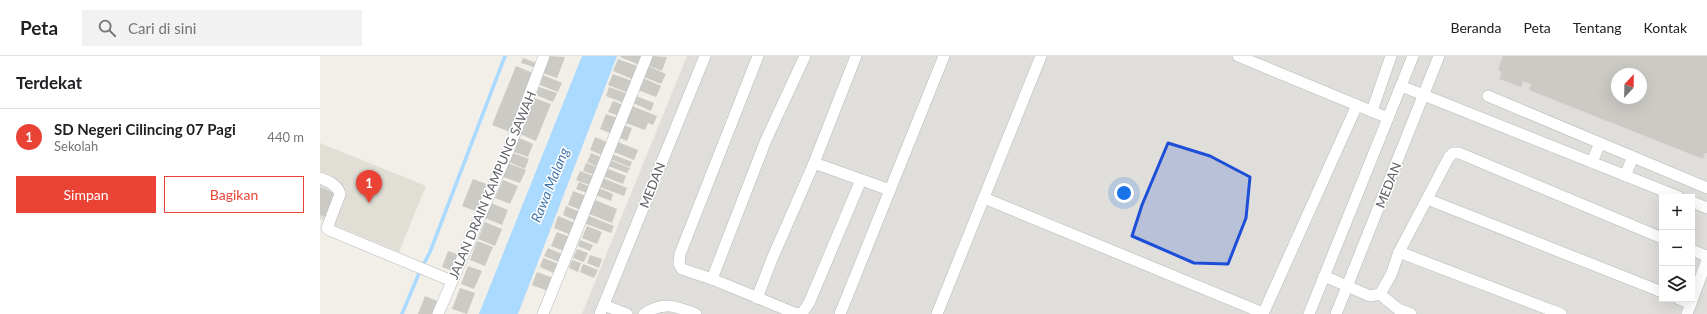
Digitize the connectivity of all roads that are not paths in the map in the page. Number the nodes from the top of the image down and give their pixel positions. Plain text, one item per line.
1 (544, 56) edge
2 (647, 56) edge
3 (705, 56) edge
4 (758, 56) edge
5 (805, 56) edge
6 (856, 56) edge
7 (944, 56) edge
8 (1041, 56) edge
9 (1238, 56) edge
10 (1391, 56) edge
11 (1414, 56) edge
12 (1439, 56) edge
13 (1400, 86) junction
14 (1423, 94) junction
15 (1488, 96) dead end
16 (1357, 105) junction
17 (1372, 111) junction
18 (1388, 118) junction
19 (1600, 143) junction
20 (1632, 157) junction
21 (1592, 162) junction
22 (814, 163) junction
23 (1626, 176) junction
24 (320, 178) edge
25 (861, 180) junction
26 (1707, 188) edge
27 (890, 190) junction
28 (1671, 194) edge
29 (984, 198) junction
30 (1427, 199) junction
31 (1695, 203) edge
32 (1707, 208) edge
33 (1659, 237) edge
34 (1695, 251) edge
35 (1399, 252) junction
36 (1324, 276) junction
37 (712, 279) junction
38 (452, 281) junction
39 (1348, 285) junction
40 (1703, 287) edge
41 (1659, 291) edge
42 (1380, 294) junction
43 (757, 298) junction
44 (602, 309) edge
45 (1689, 309) edge
46 (438, 314) edge
47 (543, 314) edge
48 (627, 314) edge
49 (644, 314) edge
50 (696, 314) edge
51 (797, 314) edge
52 (840, 314) edge
53 (937, 314) edge
54 (1263, 314) edge
55 (1309, 314) edge
56 (1336, 314) edge
57 (1411, 314) edge
58 (1561, 314) edge

1 - 38 street, JALAN DRAIN KAMPUNG SAWAH
2 - 47 street
3 - 44 street, MEDAN
4 - 37 street
5 - 37 street
6 - 22 street
7 - 27 street
8 - 29 street
9 - 16 street
10 - 17 street
11 - 13 street
12 - 14 street, MEDAN
13 - 14 street
13 - 18 street
14 - 21 street
14 - 39 street, MEDAN
15 - 19 street
16 - 17 street
16 - 54 street
17 - 18 street
18 - 36 street
19 - 20 street
19 - 21 street
20 - 23 street
20 - 26 street
21 - 23 street
22 - 25 street
22 - 43 street
23 - 28 street
24 - 38 street
25 - 27 street
25 - 51 street
27 - 52 street
29 - 53 street
29 - 54 street
30 - 33 street
30 - 35 street
30 - 41 street
31 - 32 street
34 - 40 street
35 - 42 street
35 - 58 street
36 - 39 street
36 - 55 street
37 - 43 street
38 - 46 street, JALAN DRAIN KAMPUNG SAWAH
39 - 42 street
39 - 56 street, MEDAN
40 - 45 street
42 - 57 street
43 - 51 street
44 - 48 street
49 - 50 street

